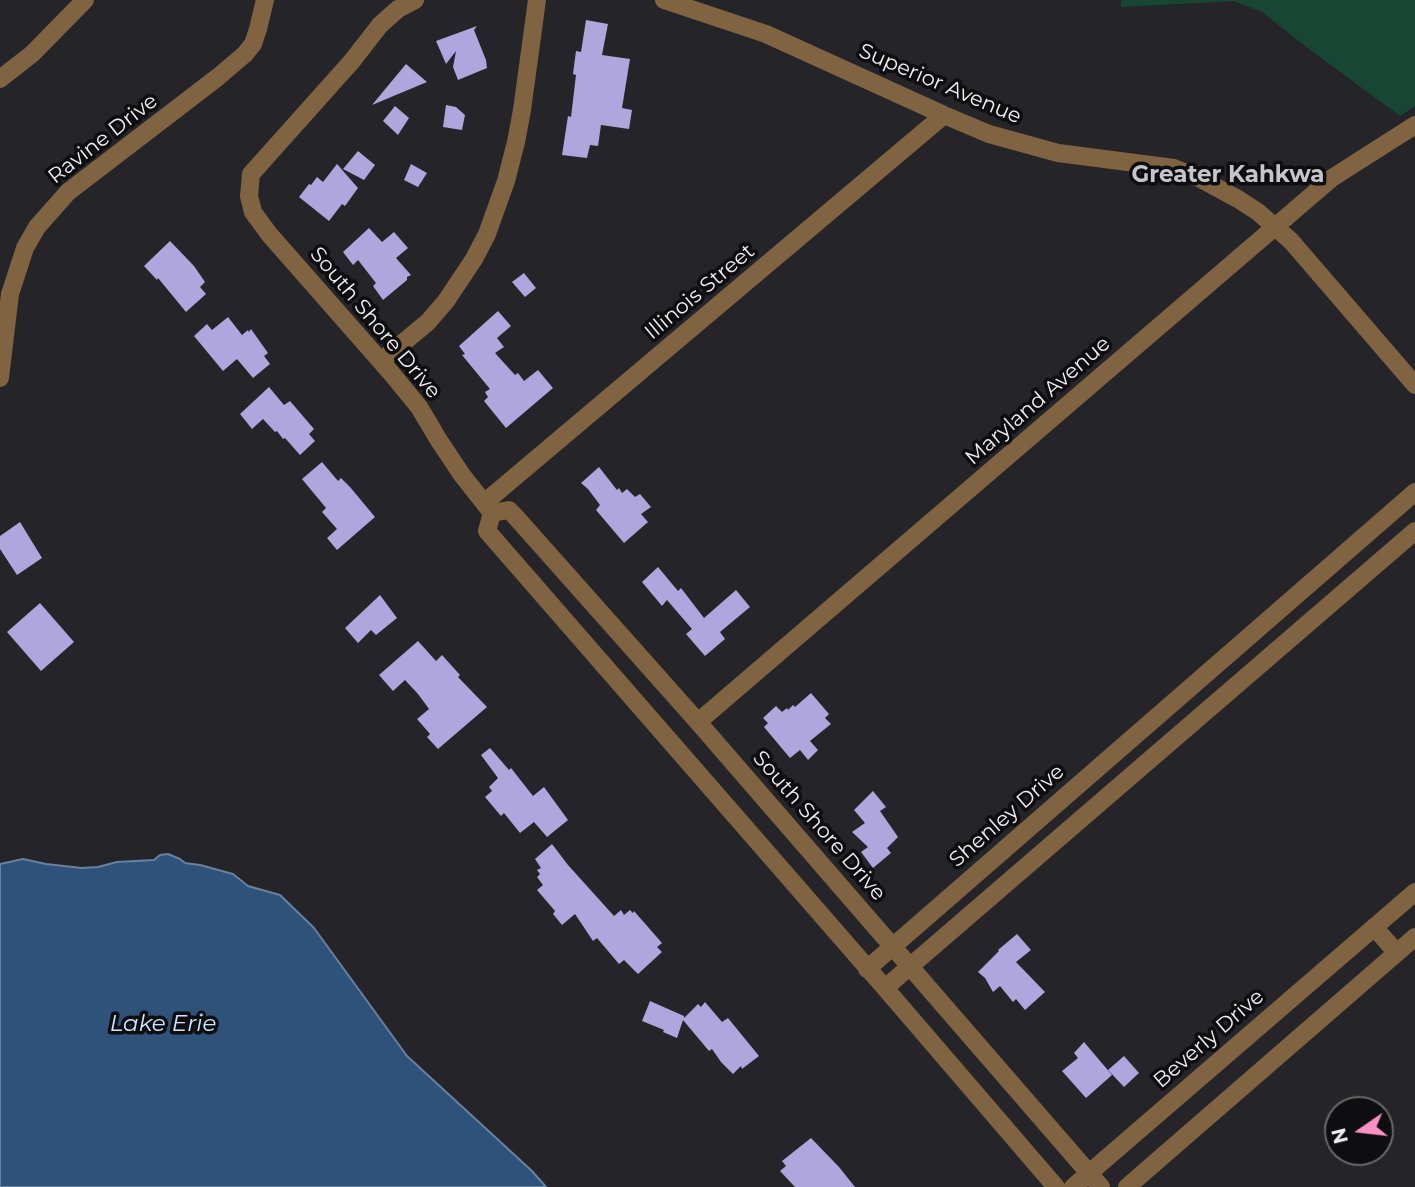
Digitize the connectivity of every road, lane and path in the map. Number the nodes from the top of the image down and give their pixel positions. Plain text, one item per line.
1 (85, 0) edge
2 (265, 0) edge
3 (415, 0) edge
4 (537, 0) edge
5 (664, 0) edge
6 (0, 79) edge
7 (944, 116) junction
8 (1415, 125) edge
9 (1276, 227) junction
10 (381, 361) junction
11 (0, 378) edge
12 (1415, 385) edge
13 (1415, 492) edge
14 (488, 508) junction
15 (1415, 531) edge
16 (1178, 698) junction
17 (1197, 719) junction
18 (698, 722) junction
19 (1415, 892) edge
20 (1374, 927) junction
21 (1415, 937) edge
22 (893, 946) junction
23 (1397, 953) junction
24 (910, 967) junction
25 (867, 969) junction
26 (885, 988) junction
27 (1089, 1172) junction
28 (1056, 1187) edge
29 (1073, 1187) edge
30 (1101, 1187) edge
31 (1127, 1187) edge

1 - 6 street
2 - 11 street, Ravine Drive
3 - 10 street, South Shore Drive
4 - 10 street
5 - 7 street, Superior Avenue
7 - 9 street, Superior Avenue
7 - 14 street, Illinois Street
8 - 9 street, Maryland Avenue
9 - 12 street, Superior Avenue
9 - 18 street, Maryland Avenue
10 - 14 street, South Shore Drive
13 - 16 street, Shenley Drive
14 - 18 street, South Shore Drive
14 - 25 street, South Shore Drive
15 - 17 street
16 - 17 street
16 - 22 street, Shenley Drive
17 - 24 street
18 - 22 street, South Shore Drive
19 - 20 street, Beverly Drive
20 - 23 street
20 - 27 street, Beverly Drive
21 - 23 street
22 - 24 street, South Shore Drive
22 - 25 street, Shenley Drive
23 - 31 street
24 - 26 street
24 - 27 street, South Shore Drive
25 - 26 street, South Shore Drive
26 - 28 street, South Shore Drive
27 - 29 street, Beverly Drive
27 - 30 street, South Shore Drive

